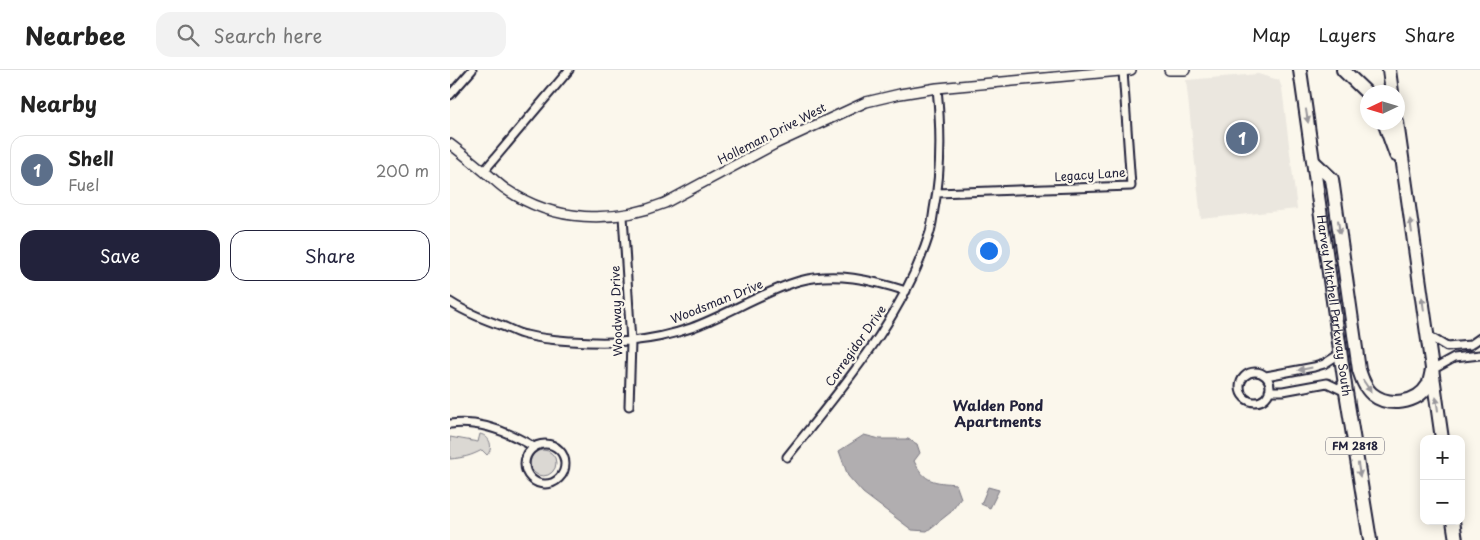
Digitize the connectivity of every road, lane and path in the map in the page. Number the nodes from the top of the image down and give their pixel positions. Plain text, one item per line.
1 (472, 70) edge
2 (569, 70) edge
3 (1127, 70) edge
4 (1169, 70) edge
5 (1185, 70) edge
6 (1300, 70) edge
7 (1343, 70) edge
8 (1389, 70) edge
9 (1391, 85) edge
10 (1360, 86) edge
11 (937, 88) junction
12 (450, 95) edge
13 (1387, 130) edge
14 (1398, 130) edge
15 (450, 144) edge
16 (1314, 162) junction
17 (484, 171) junction
18 (1406, 184) junction
19 (937, 193) junction
20 (622, 216) junction
21 (906, 291) junction
22 (450, 302) edge
23 (1427, 335) junction
24 (1480, 338) edge
25 (630, 342) junction
26 (1341, 352) junction
27 (1480, 355) edge
28 (1432, 370) junction
29 (1266, 376) junction
30 (1270, 391) junction
31 (1346, 392) junction
32 (629, 406) dead end
33 (450, 424) edge
34 (1441, 435) edge
35 (534, 447) junction
36 (787, 457) dead end
37 (1454, 525) edge
38 (1370, 540) edge
39 (1456, 540) edge

1 - 12 street
2 - 17 street
3 - 11 street, Holleman Drive West
3 - 19 street, Legacy Lane
4 - 5 street
6 -> 16 highway, Harvey Mitchell Parkway South / FM 2818
7 - 10 highway
8 - 9 highway
11 - 19 street, Corregidor Drive
11 - 20 street, Holleman Drive West
13 - 18 highway
14 - 18 highway
15 - 17 street, Holleman Drive West
16 - 26 highway, Harvey Mitchell Parkway South / FM 2818
16 -> 28 highway
17 - 20 street, Holleman Drive West
23 -> 18 highway
19 - 21 street, Corregidor Drive
20 - 25 street, Woodway Drive
21 - 25 street, Woodsman Drive
21 - 36 street, Corregidor Drive
22 - 25 street, Woodsman Drive
23 - 24 street
23 - 28 highway
25 - 32 street, Woodway Drive
26 -> 29 street
26 - 31 highway, Harvey Mitchell Parkway South / FM 2818
27 - 28 street
34 -> 28 highway
29 - 30 street
29 - 30 street
30 - 31 street
31 -> 38 highway, Harvey Mitchell Parkway South / FM 2818
33 - 35 street
35 - 35 street
37 - 39 highway

